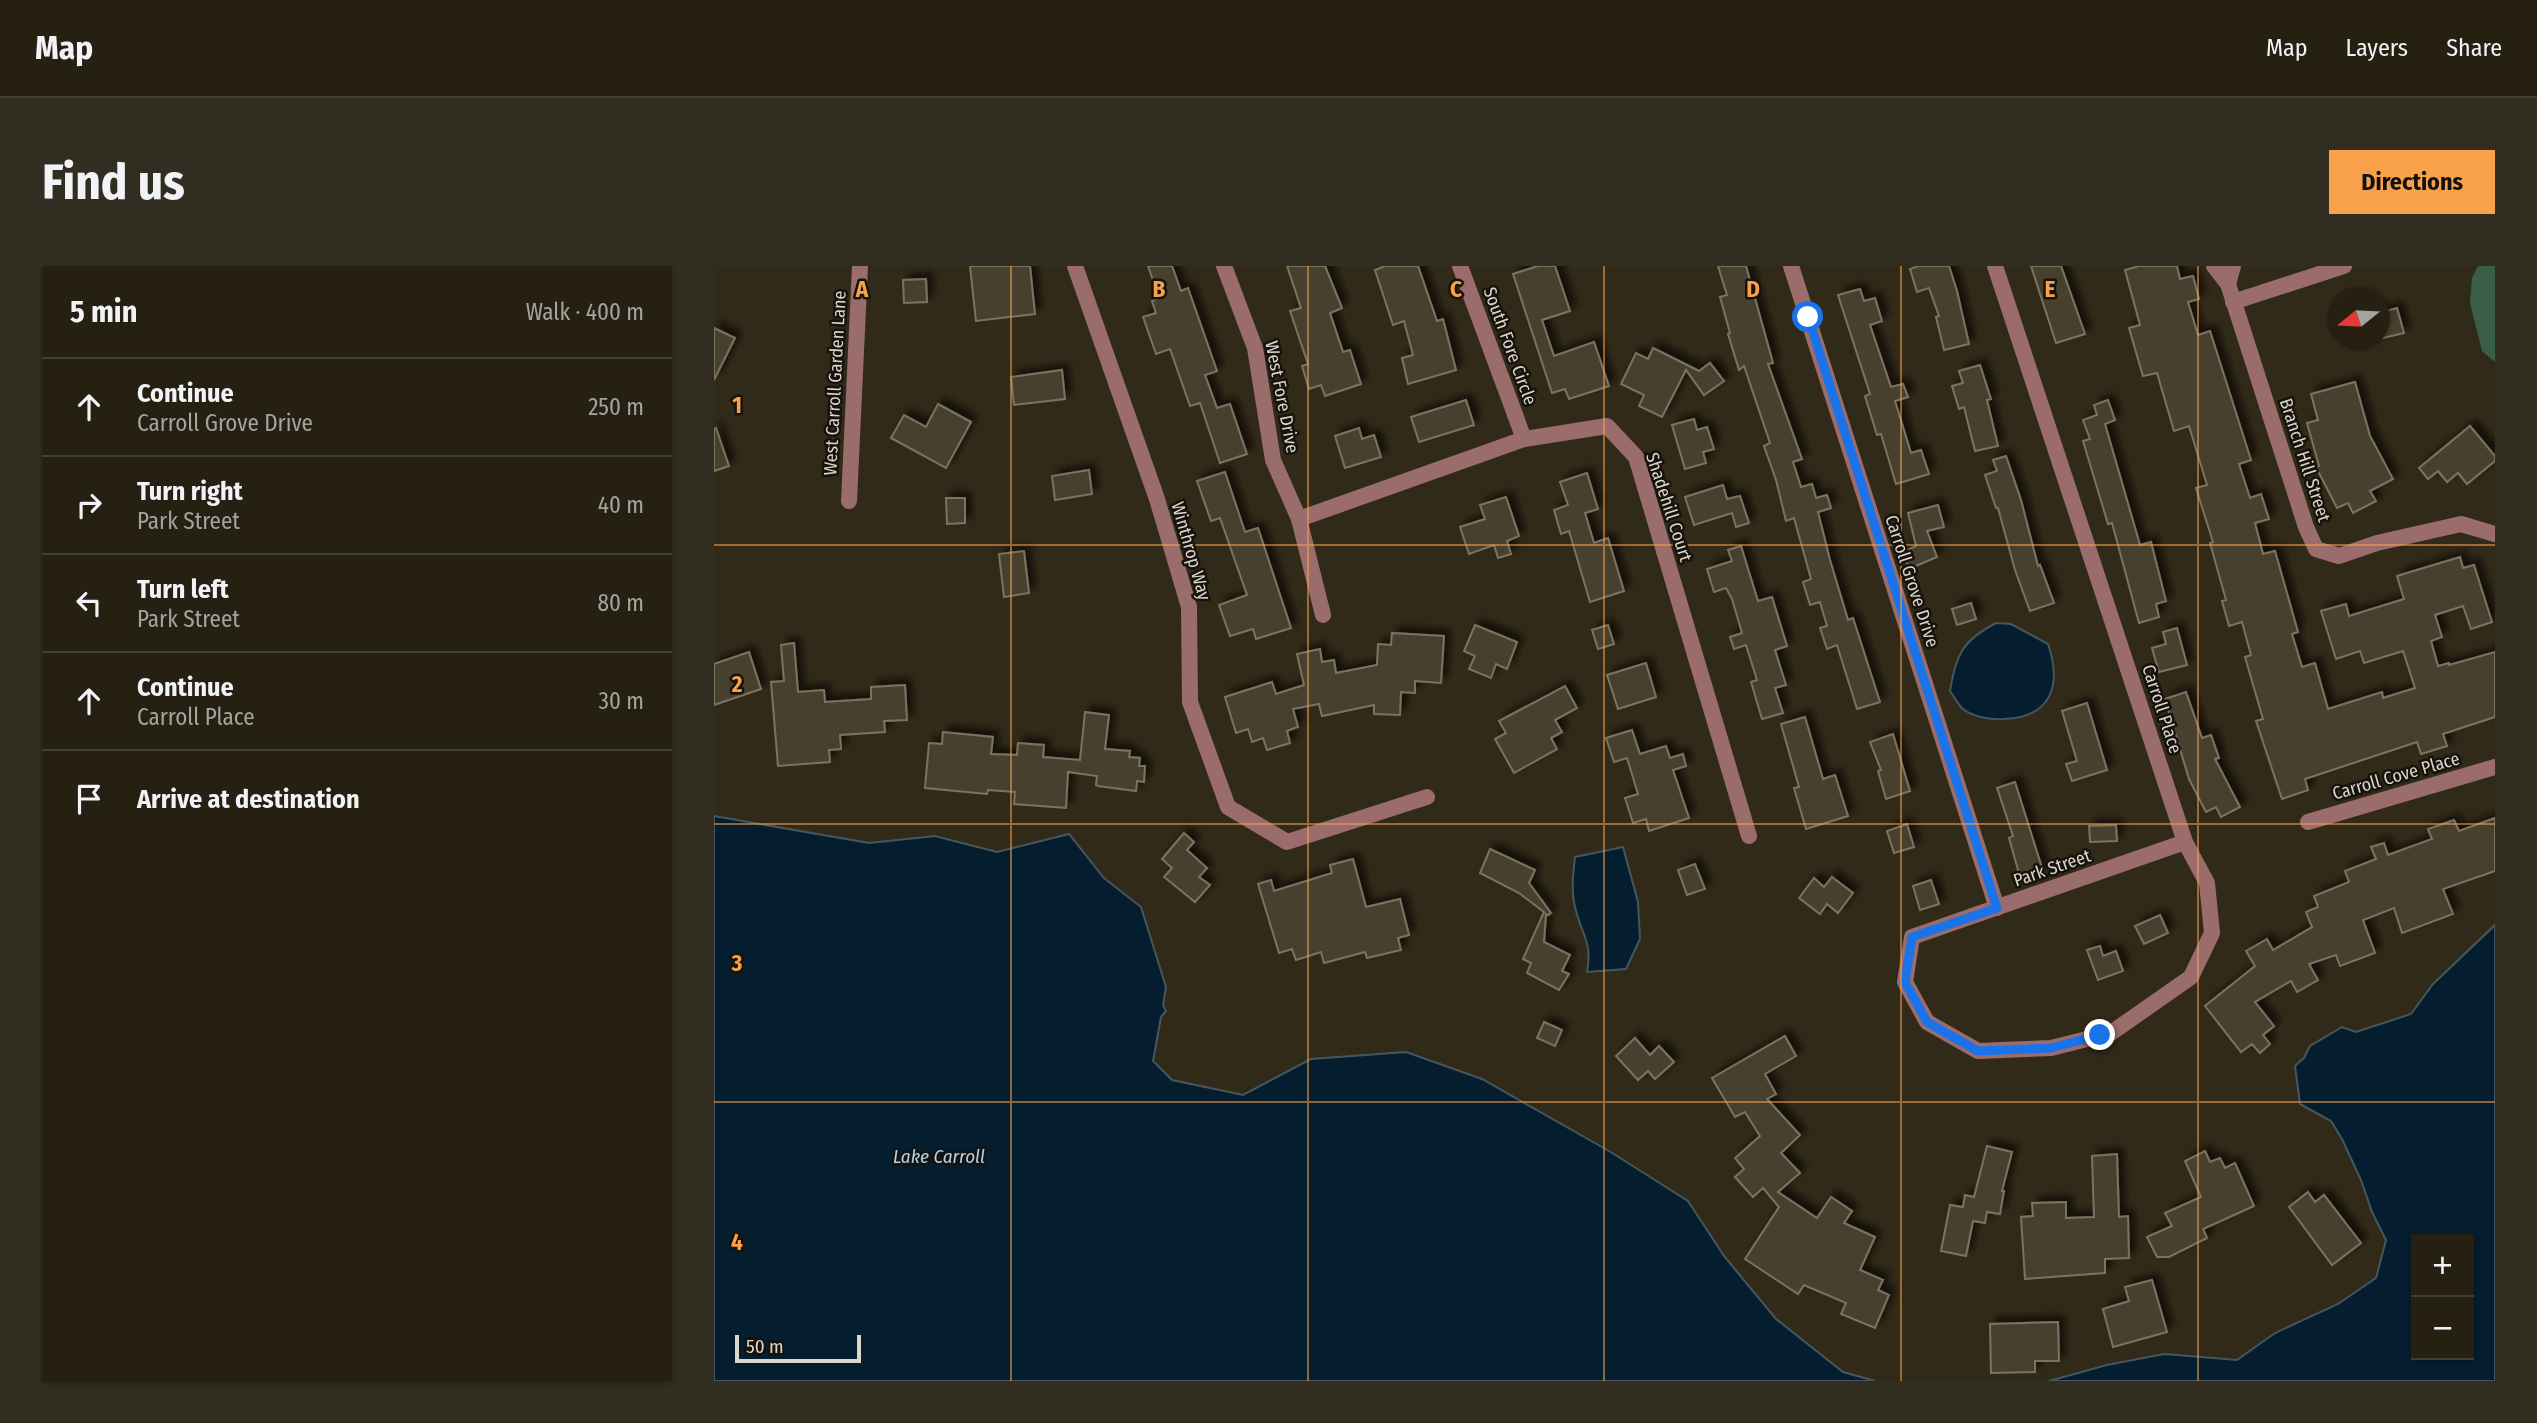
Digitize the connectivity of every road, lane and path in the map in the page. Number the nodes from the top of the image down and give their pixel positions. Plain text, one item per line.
1 (860, 266) edge
2 (1075, 266) edge
3 (1224, 266) edge
4 (1460, 266) edge
5 (1791, 266) edge
6 (1995, 266) edge
7 (2214, 266) edge
8 (2233, 266) edge
9 (2344, 266) edge
10 (2228, 284) junction
11 (2234, 302) junction
12 (1524, 439) junction
13 (849, 501) dead end
14 (1299, 519) junction
15 (2495, 534) edge
16 (1323, 615) dead end
17 (2495, 766) edge
18 (1427, 797) dead end
19 (2308, 822) dead end
20 (1749, 836) dead end
21 (2185, 842) junction
22 (1997, 908) junction
23 (2017, 1049) joint

1 - 13 street, West Carroll Garden Lane
2 - 18 street, Winthrop Way
3 - 14 street, West Fore Drive
4 - 12 street, South Fore Circle
5 - 22 street, Carroll Grove Drive
6 - 21 street, Carroll Place
7 - 10 street, Branch Hill Street
8 - 10 street
9 - 11 street
10 - 11 street, Branch Hill Street
11 - 15 street, Branch Hill Street
12 - 14 street, Shadehill Court
12 - 20 street, Shadehill Court
14 - 16 street, West Fore Drive
17 - 19 street, Carroll Cove Place
21 - 22 street, Park Street
21 - 23 street, Carroll Place
22 - 23 street, Park Street

